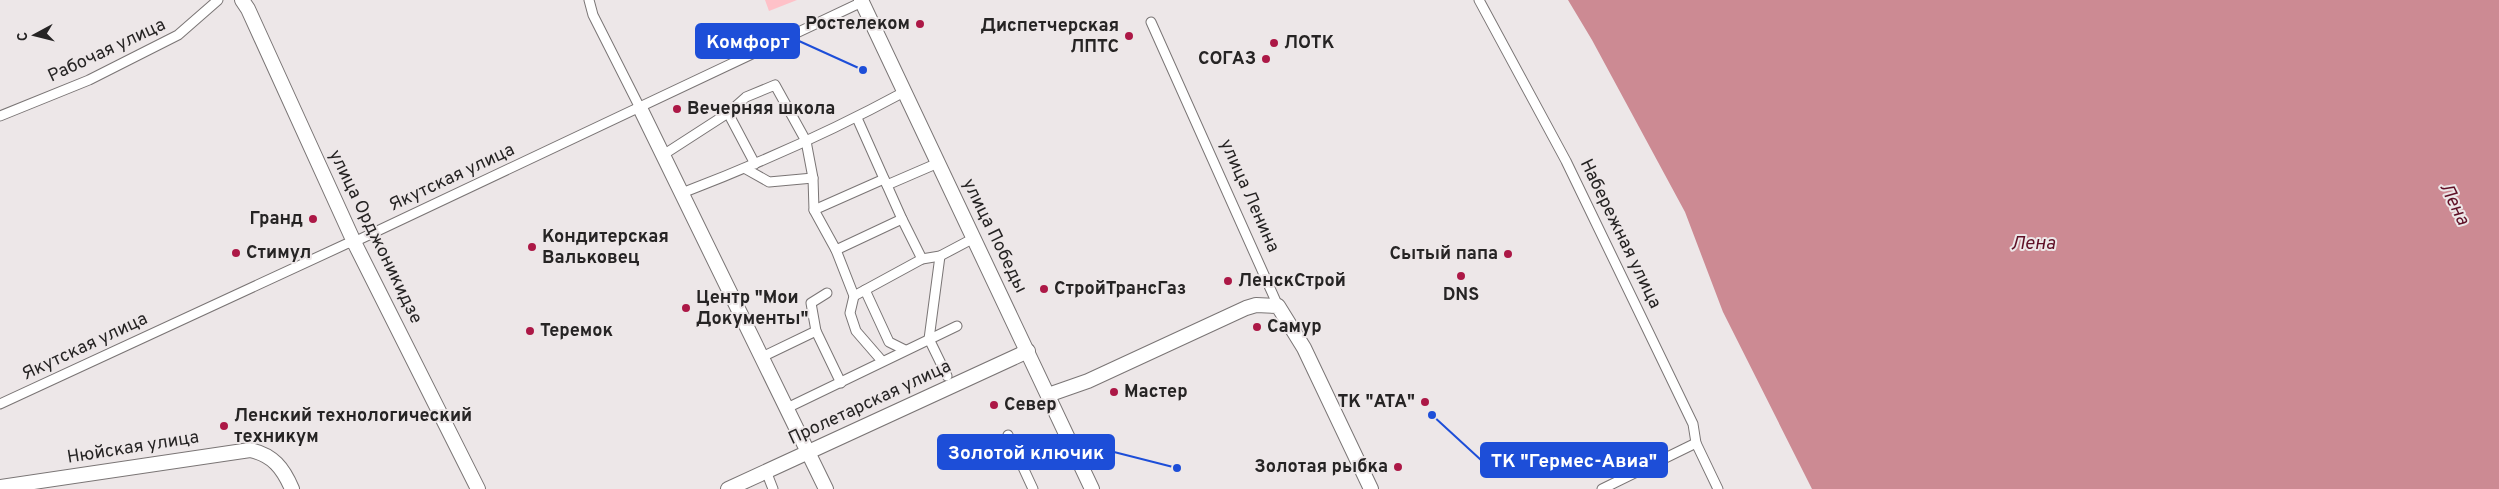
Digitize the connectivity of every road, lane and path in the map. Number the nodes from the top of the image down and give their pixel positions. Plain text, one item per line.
1 (218, 0) edge
2 (242, 0) edge
3 (589, 0) edge
4 (1480, 0) edge
5 (862, 1) edge
6 (1150, 22) dead end
7 (904, 92) junction
8 (640, 108) junction
9 (728, 113) junction
10 (0, 116) edge
11 (857, 118) junction
12 (806, 141) junction
13 (663, 155) junction
14 (938, 163) junction
15 (755, 164) junction
16 (746, 169) junction
17 (813, 178) junction
18 (886, 182) junction
19 (682, 193) junction
20 (814, 210) junction
21 (902, 219) junction
22 (974, 238) junction
23 (354, 242) junction
24 (836, 250) junction
25 (940, 256) junction
26 (922, 259) junction
27 (865, 290) junction
28 (827, 293) dead end
29 (854, 296) junction
30 (1278, 306) junction
31 (957, 326) dead end
32 (816, 331) junction
33 (929, 339) junction
34 (905, 350) junction
35 (1028, 351) junction
36 (762, 357) junction
37 (882, 362) junction
38 (947, 376) dead end
39 (841, 383) junction
40 (1048, 395) junction
41 (0, 404) edge
42 (787, 408) junction
43 (1008, 435) dead end
44 (1696, 443) junction
45 (808, 452) junction
46 (766, 471) junction
47 (0, 487) edge
48 (292, 489) edge
49 (478, 489) edge
50 (728, 489) edge
51 (773, 489) edge
52 (826, 489) edge
53 (1034, 489) edge
54 (1092, 489) edge
55 (1371, 489) edge
56 (1602, 489) edge
57 (1718, 489) edge

1 - 10 street, Рабочая улица
2 - 23 main road, улица Орджоникидзе
3 - 8 street
4 - 44 street, Набережная улица
5 - 7 main road, улица Победы
5 - 8 street, Якутская улица
6 - 30 street, улица Ленина
7 - 11 street
7 - 14 main road, улица Победы
8 - 13 main road
8 - 23 street, Якутская улица
9 - 12 street
9 - 13 street
9 - 15 street
11 - 12 street
11 - 18 street
12 - 15 street
12 - 17 street
13 - 19 main road
14 - 18 street
14 - 22 main road, улица Победы
15 - 16 street
16 - 17 street
16 - 19 street
17 - 20 street
18 - 20 street
18 - 21 street
19 - 36 main road
20 - 24 street
21 - 24 street
21 - 26 street
22 - 25 street
22 - 35 main road, улица Победы
23 - 41 street, Якутская улица
23 - 49 main road, улица Орджоникидзе
24 - 29 street
25 - 26 street
25 - 33 street
26 - 27 street
27 - 29 street
27 - 34 street
28 - 32 street
29 - 37 street
30 - 40 main road
30 - 55 main road, улица Ленина
31 - 33 street
32 - 36 street
32 - 39 street
33 - 34 street
33 - 38 street
34 - 37 street
35 - 40 main road, улица Победы
35 - 45 main road, Пролетарская улица
36 - 42 main road
37 - 39 street
39 - 42 street
40 - 54 main road, улица Победы
42 - 45 main road
43 - 53 street
44 - 56 street
44 - 57 street, Набережная улица
45 - 46 main road, Пролетарская улица
45 - 52 main road
46 - 50 main road, Пролетарская улица
46 - 51 street
47 - 48 main road, Нюйская улица

